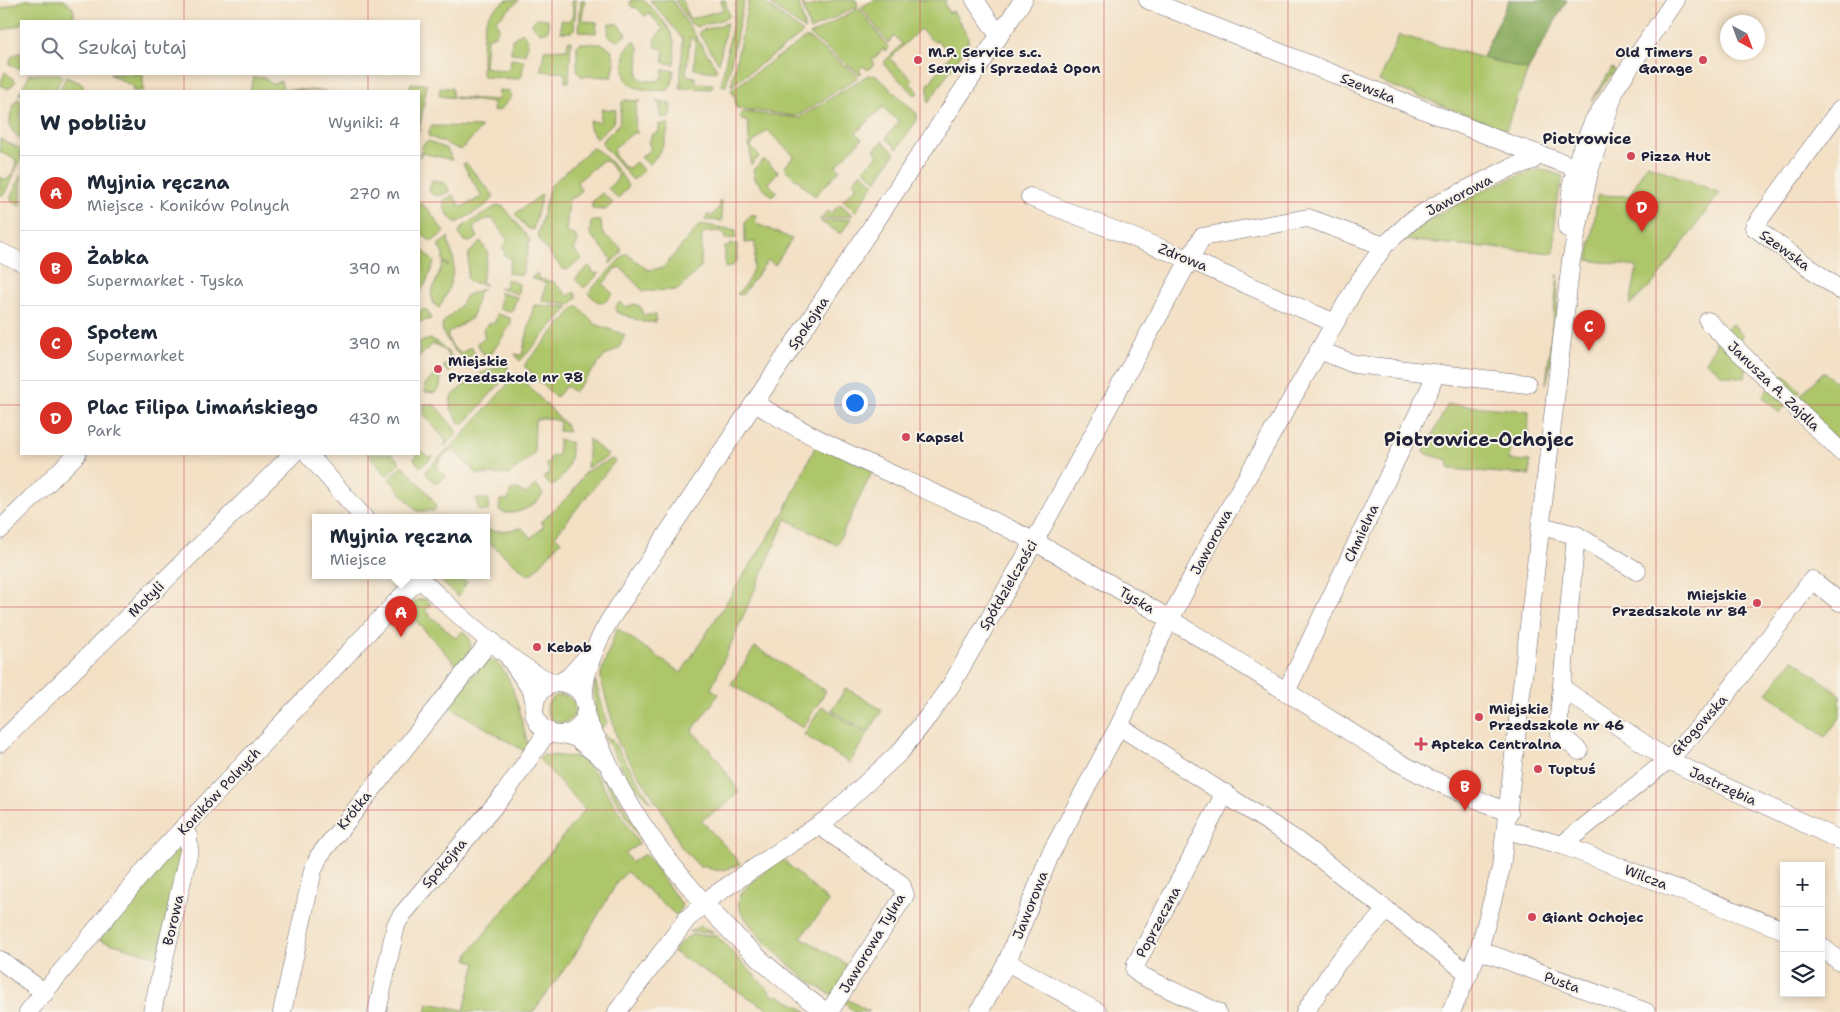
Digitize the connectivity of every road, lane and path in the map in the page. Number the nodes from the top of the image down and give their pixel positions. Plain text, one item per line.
1 (975, 0) edge
2 (1023, 0) edge
3 (1148, 0) edge
4 (1675, 0) edge
5 (999, 36) junction
6 (1840, 109) edge
7 (1537, 154) junction
8 (1583, 170) junction
9 (1030, 197) dead end
10 (1384, 246) junction
11 (0, 252) edge
12 (1188, 259) junction
13 (20, 262) edge
14 (1840, 290) edge
15 (1708, 321) dead end
16 (1335, 323) junction
17 (1319, 350) junction
18 (1435, 374) junction
19 (1527, 384) dead end
20 (755, 403) junction
21 (1840, 451) edge
22 (76, 455) edge
23 (292, 455) edge
24 (309, 455) edge
25 (360, 514) edge
26 (1541, 526) junction
27 (0, 530) edge
28 (1576, 535) junction
29 (1034, 542) junction
30 (1637, 571) dead end
31 (416, 579) edge
32 (420, 579) edge
33 (1840, 602) edge
34 (1171, 619) junction
35 (491, 640) junction
36 (595, 648) junction
37 (509, 656) junction
38 (558, 683) junction
39 (1562, 688) junction
40 (1286, 692) junction
41 (535, 704) junction
42 (585, 707) junction
43 (1119, 726) junction
44 (556, 732) junction
45 (0, 744) edge
46 (1579, 751) dead end
47 (1668, 760) junction
48 (606, 761) junction
49 (1225, 793) junction
50 (1508, 821) junction
51 (819, 825) junction
52 (182, 829) junction
53 (1840, 840) edge
54 (1562, 845) junction
55 (705, 903) junction
56 (1387, 910) junction
57 (1780, 928) edge
58 (1825, 949) edge
59 (1479, 950) junction
60 (0, 960) edge
61 (1007, 962) junction
62 (1840, 962) edge
63 (1469, 974) junction
64 (44, 993) junction
65 (28, 1012) edge
66 (152, 1012) edge
67 (282, 1012) edge
68 (377, 1012) edge
69 (617, 1012) edge
70 (828, 1012) edge
71 (979, 1012) edge
72 (1098, 1012) edge
73 (1217, 1012) edge
74 (1305, 1012) edge
75 (1451, 1012) edge
76 (1646, 1012) edge

1 - 5 street
2 - 5 street, Spokojna
3 - 7 street, Szewska
4 - 8 street
5 - 20 street, Spokojna
6 - 14 street, Szewska
7 - 8 street, Szewska
7 - 10 street, Jaworowa
8 - 26 street
9 - 12 street, Zdrowa
10 - 12 street, Spółdzielczości
10 - 16 street, Jaworowa
11 - 13 street
12 - 16 street, Zdrowa
12 - 29 street, Spółdzielczości
15 - 21 street, Janusza A. Zajdla
16 - 17 street, Jaworowa
17 - 18 street
17 - 34 street, Jaworowa
18 - 19 street
18 - 40 street, Chmielna
20 - 29 street, Tyska
20 - 36 street, Spokojna
22 - 27 street
23 - 45 street, Motyli
24 - 25 street
26 - 28 street
26 - 50 street
28 - 30 street
28 - 39 street
29 - 34 street, Tyska
29 - 51 street, Spółdzielczości
31 - 52 street, Koników Polnych
32 - 35 street
33 - 47 street, Głogowska
34 - 40 street, Tyska
34 - 43 street, Jaworowa
35 - 37 street
35 - 67 street, Krótka
36 - 38 street, Spokojna
36 - 42 street, Spokojna
37 - 38 street
37 - 41 street
38 - 41 street
38 - 42 street
39 - 46 street
39 - 47 street, Jastrzębia
40 - 50 street, Tyska
41 - 44 street
42 - 44 street
42 - 48 street
43 - 49 street
43 - 61 street, Jaworowa
44 - 48 street
44 - 68 street, Spokojna
47 - 53 street, Jastrzębia
47 - 54 street, Głogowska
48 - 55 street
49 - 56 street
49 - 73 street, Poprzeczna
50 - 54 street, Wilcza
50 - 59 street
51 - 55 street, Spółdzielczości
51 - 70 street, Jaworowa Tylna
52 - 64 street, Koników Polnych
52 - 66 street, Borowa
54 - 57 street, Wilcza
55 - 69 street, Spółdzielczości
55 - 70 street
56 - 63 street
56 - 74 street
58 - 62 street
59 - 63 street
59 - 76 street, Pusta
60 - 64 street
61 - 71 street, Jaworowa
61 - 72 street
63 - 75 street
64 - 65 street, Koników Polnych

